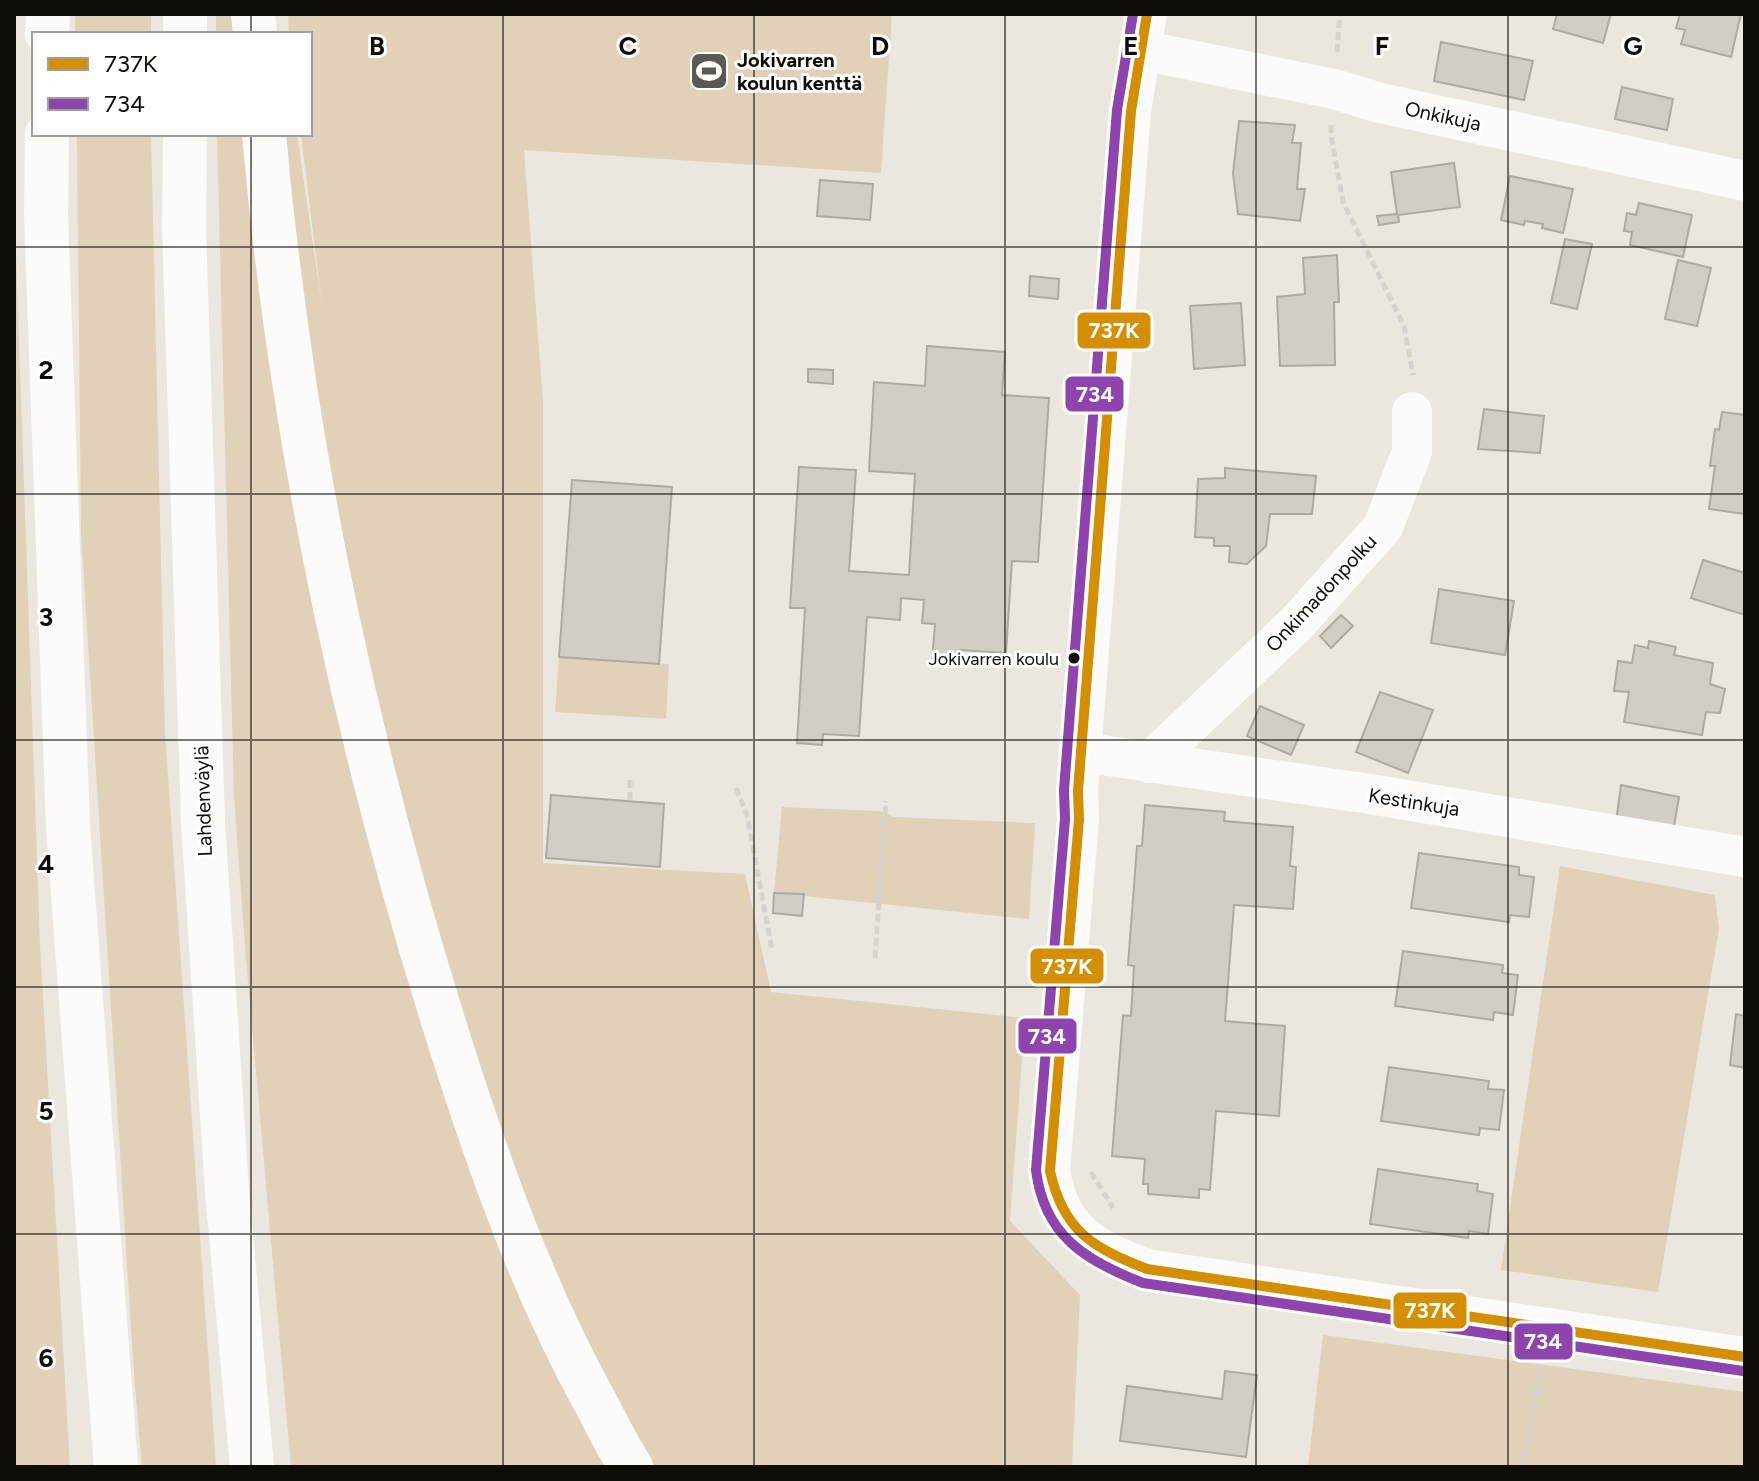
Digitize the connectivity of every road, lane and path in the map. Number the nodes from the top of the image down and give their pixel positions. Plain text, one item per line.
1 (1340, 14) edge
2 (1144, 32) edge
3 (1334, 89) junction
4 (47, 136) edge
5 (185, 136) edge
6 (264, 136) edge
7 (1745, 181) edge
8 (1412, 412) joint
9 (1081, 752) junction
10 (1149, 763) junction
11 (630, 780) dead end
12 (736, 788) dead end
13 (630, 801) dead end
14 (886, 801) dead end
15 (1745, 857) edge
16 (772, 950) dead end
17 (875, 958) dead end
18 (1088, 1159) dead end
19 (1119, 1216) dead end
20 (1544, 1350) dead end
21 (1745, 1357) edge
22 (116, 1467) edge
23 (252, 1467) edge
24 (631, 1467) edge
25 (1523, 1467) edge

1 - 3 path
2 - 3 street, Onkikuja
2 - 9 street
3 - 7 street, Onkikuja
3 - 8 path
4 - 22 highway
5 - 23 highway, Lahdenväylä
6 - 24 highway
8 - 10 street, Onkimadonpolku
9 - 10 street, Kestinkuja
9 - 21 street
10 - 15 street, Kestinkuja
11 - 13 path
12 - 16 path
14 - 17 path
18 - 19 path
20 - 25 path

